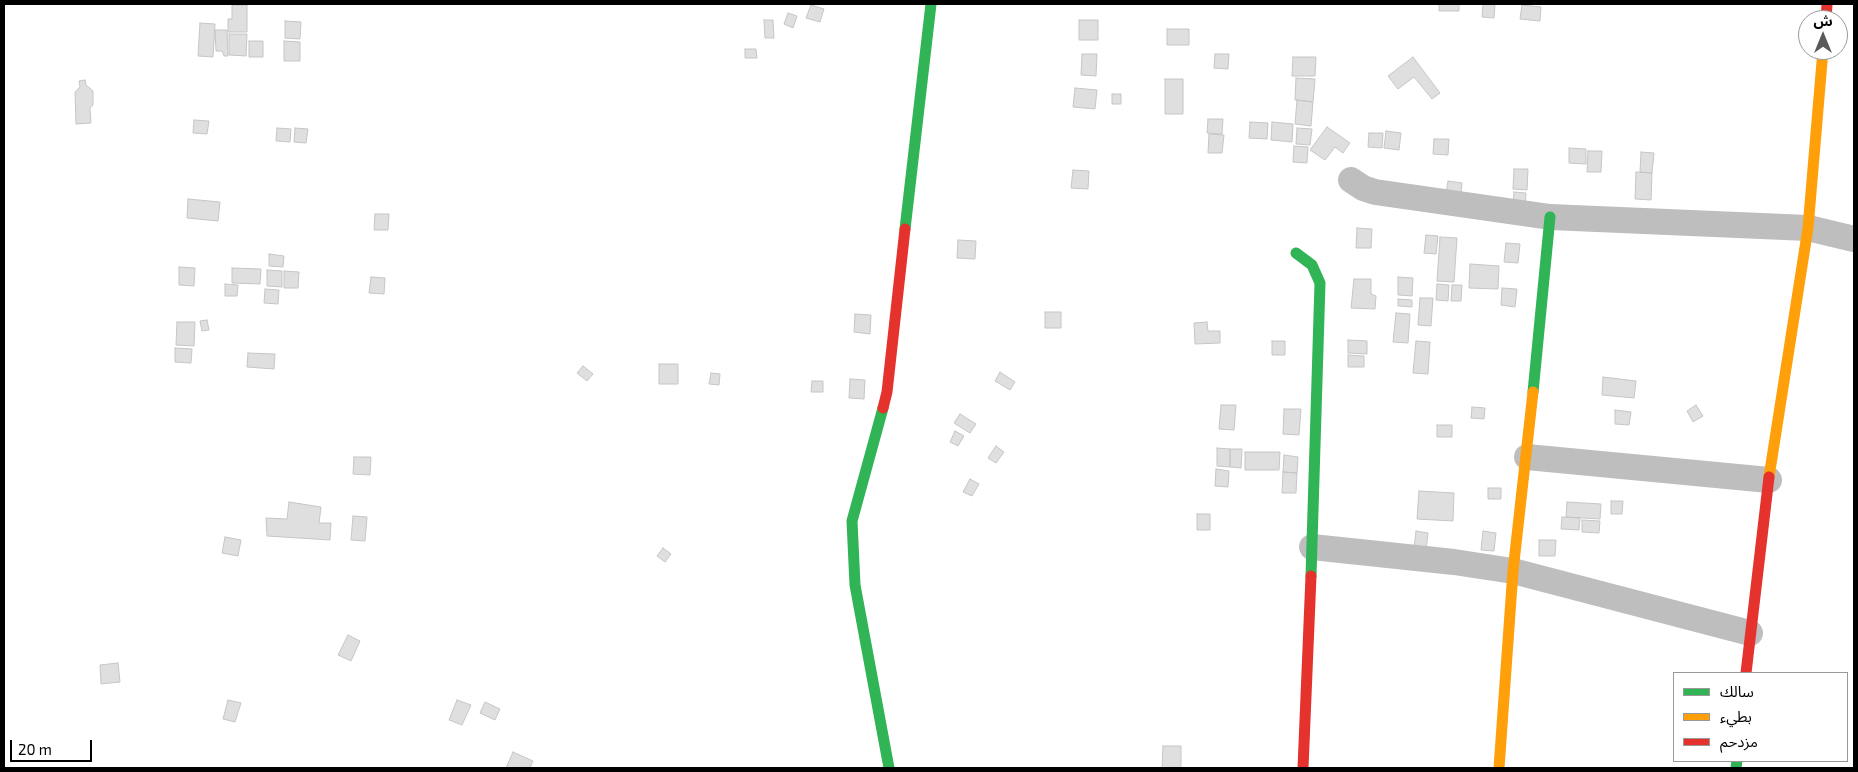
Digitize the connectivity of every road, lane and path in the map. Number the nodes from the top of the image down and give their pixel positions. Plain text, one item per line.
1 (932, 4) edge
2 (1822, 60) edge
3 (1351, 180) dead end
4 (1550, 217) junction
5 (1808, 228) junction
6 (1854, 239) edge
7 (1296, 253) dead end
8 (1527, 456) junction
9 (1769, 480) junction
10 (1312, 547) junction
11 (1513, 570) junction
12 (1750, 633) junction
13 (1746, 672) edge
14 (889, 768) edge
15 (1303, 768) edge
16 (1500, 768) edge

1 - 14 street
2 - 5 street
3 - 4 street
4 - 5 street
4 - 8 street
5 - 6 street
5 - 9 street
7 - 10 street
8 - 9 street
8 - 11 street
9 - 12 street
10 - 11 street
10 - 15 street
11 - 12 street
11 - 16 street
12 - 13 street

